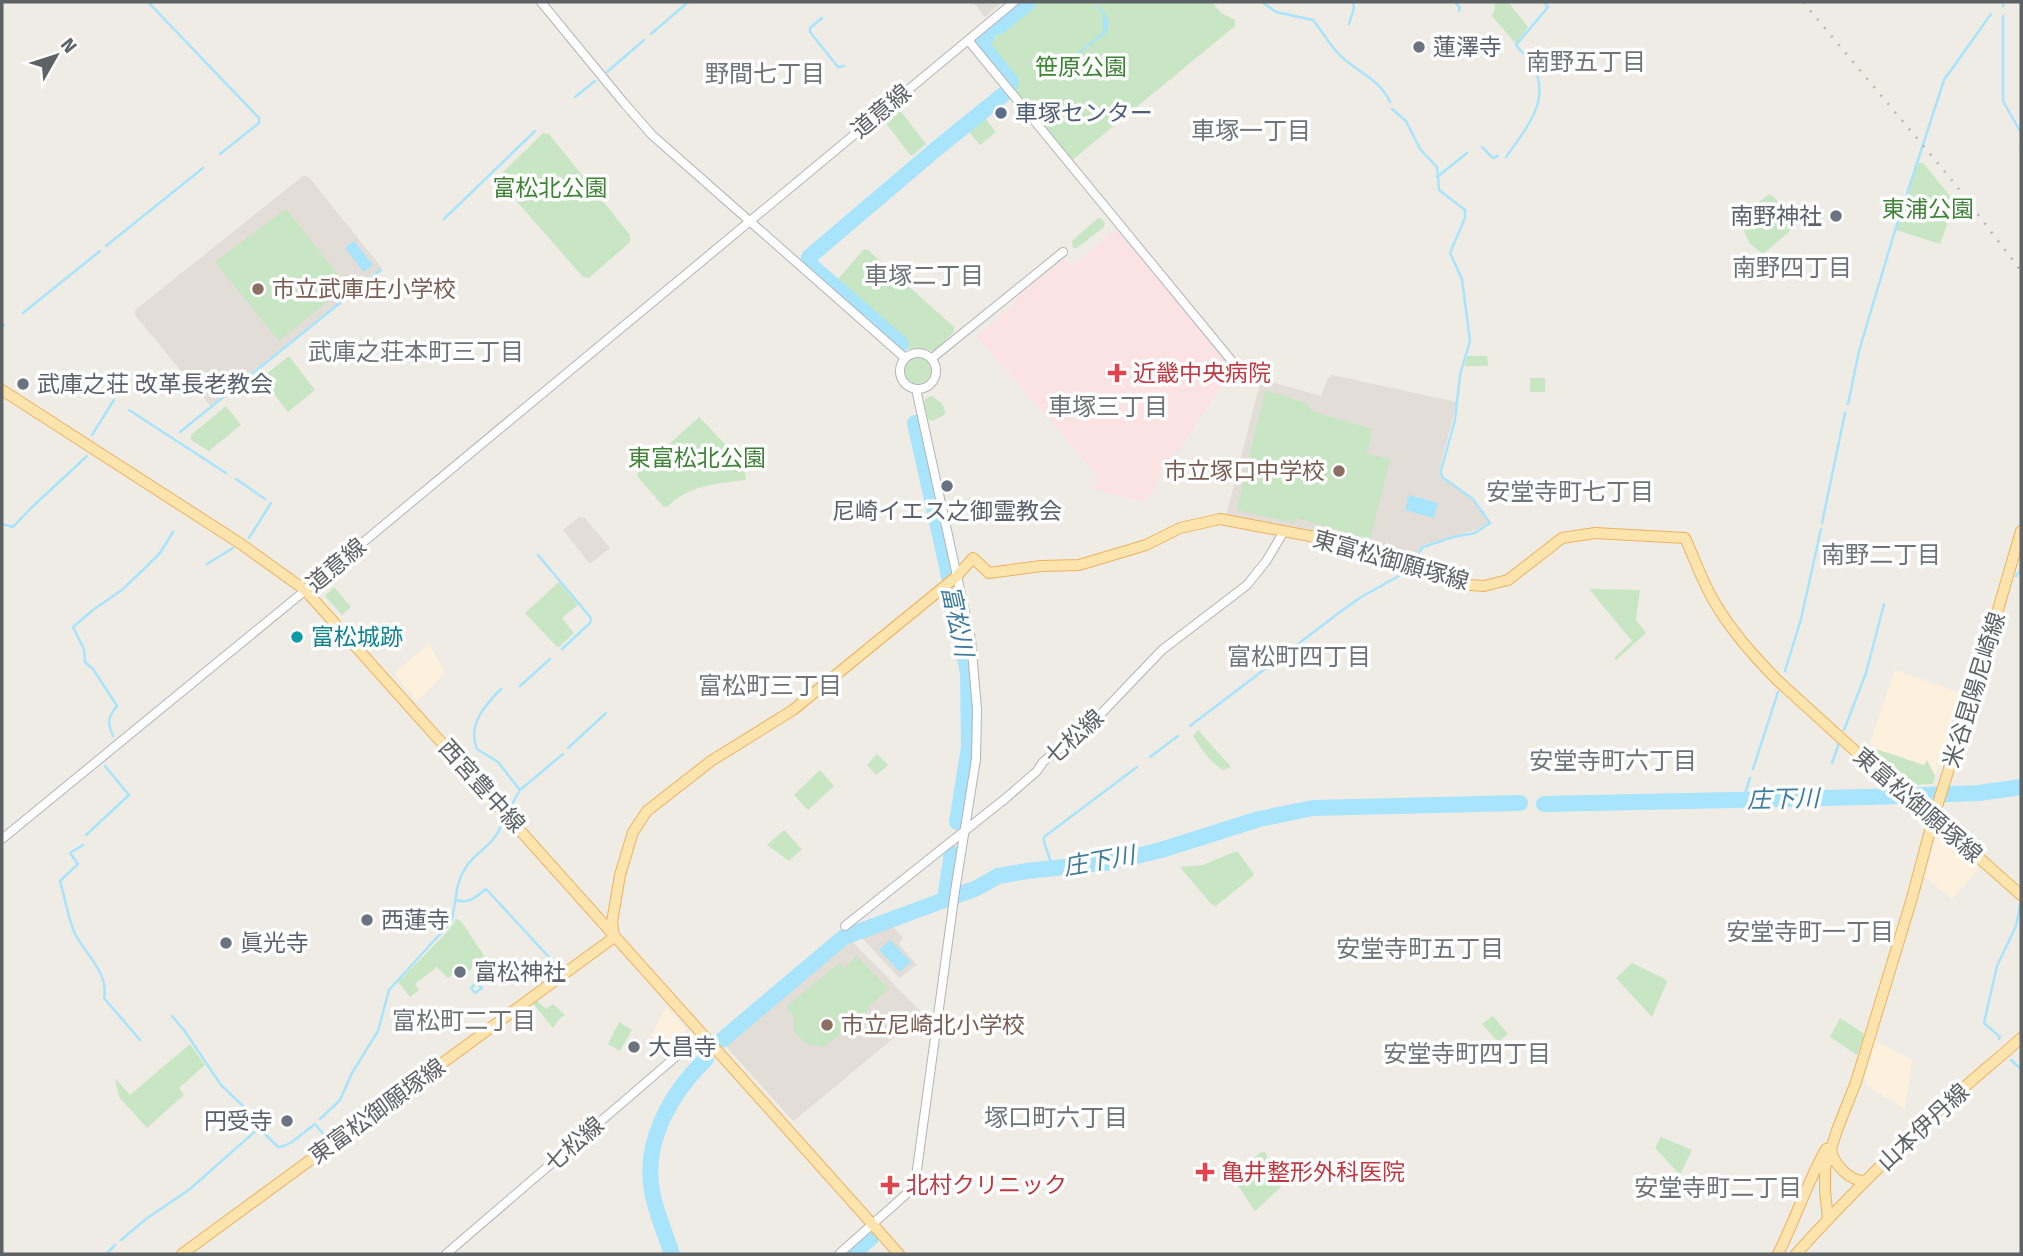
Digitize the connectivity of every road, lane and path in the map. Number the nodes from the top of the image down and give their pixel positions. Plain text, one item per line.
1 (541, 2) edge
2 (1014, 2) edge
3 (968, 40) junction
4 (749, 221) junction
5 (1063, 252) dead end
6 (905, 358) junction
7 (931, 359) junction
8 (1231, 360) dead end
9 (2, 390) edge
10 (916, 390) junction
11 (1284, 531) junction
12 (2021, 531) edge
13 (956, 577) junction
14 (305, 590) junction
15 (1933, 819) junction
16 (965, 830) junction
17 (2, 839) edge
18 (2021, 895) edge
19 (845, 926) dead end
20 (614, 936) junction
21 (705, 1038) junction
22 (2021, 1038) edge
23 (1837, 1130) junction
24 (1831, 1149) junction
25 (1866, 1181) junction
26 (1828, 1219) junction
27 (873, 1224) junction
28 (182, 1254) edge
29 (446, 1254) edge
30 (839, 1254) edge
31 (899, 1254) edge
32 (1778, 1254) edge
33 (1797, 1254) edge

1 - 4 street
2 - 3 street, 道意線
3 - 4 street, 道意線
3 - 8 street
4 - 6 street
4 - 14 street, 道意線
5 - 7 street
6 - 7 street
6 - 10 street
7 - 10 street
9 - 14 main road, 西宮豊中線
10 - 13 street
11 - 13 main road, 東富松御願塚線
11 - 15 main road, 東富松御願塚線
11 - 16 street, 七松線
12 - 15 main road, 米谷昆陽尼崎線
13 - 16 street
13 - 20 main road, 東富松御願塚線
14 - 17 street, 道意線
14 - 20 main road, 西宮豊中線
15 - 18 main road, 東富松御願塚線
15 - 23 main road, 米谷昆陽尼崎線
16 - 19 street, 七松線
16 - 27 street
20 - 21 main road, 西宮豊中線
20 - 28 main road, 東富松御願塚線
21 - 27 main road, 西宮豊中線
21 - 29 street, 七松線
22 - 25 main road, 山本伊丹線
23 - 24 main road, 米谷昆陽尼崎線
23 - 32 main road, 米谷昆陽尼崎線
24 - 25 main road
24 - 26 main road, 米谷昆陽尼崎線
25 - 26 main road, 山本伊丹線
26 - 33 main road
27 - 30 street
27 - 31 main road, 西宮豊中線

